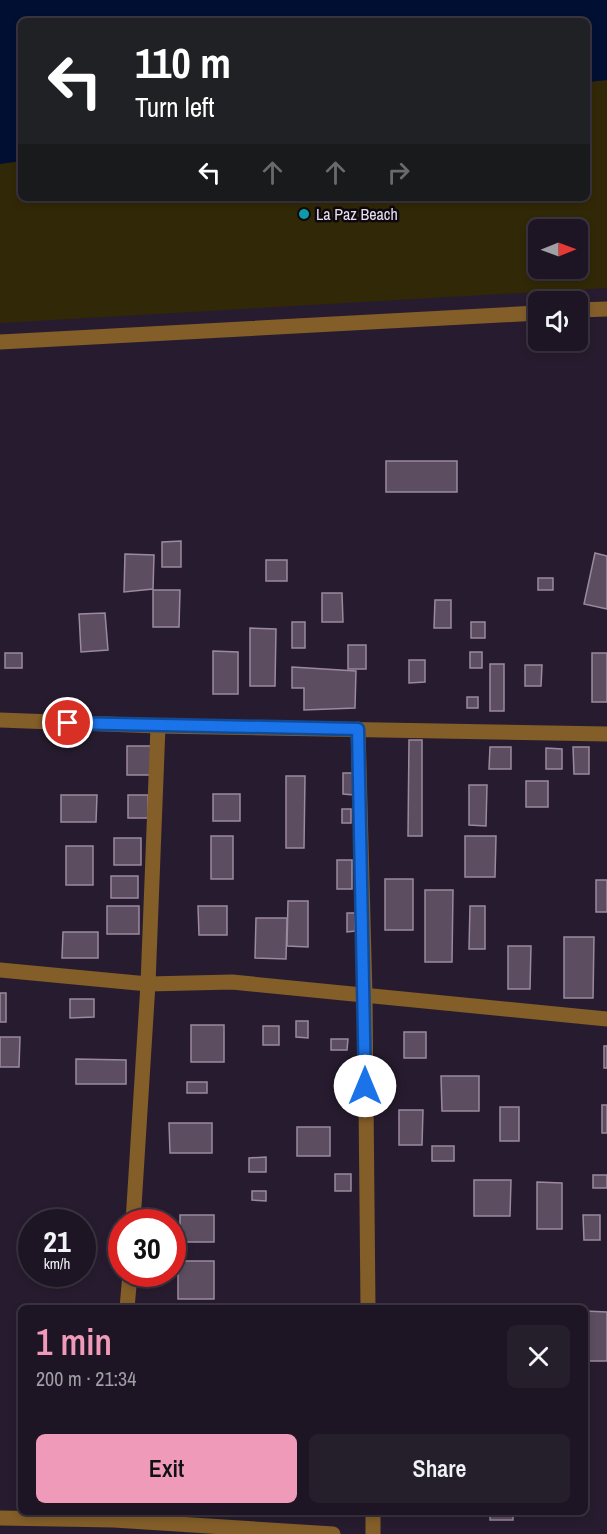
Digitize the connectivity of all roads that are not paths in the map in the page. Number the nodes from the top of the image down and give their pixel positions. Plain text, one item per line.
1 (607, 309) edge
2 (588, 310) edge
3 (528, 313) edge
4 (0, 342) edge
5 (0, 720) edge
6 (158, 726) junction
7 (358, 729) junction
8 (607, 734) edge
9 (0, 970) edge
10 (148, 984) junction
11 (365, 996) junction
12 (607, 1019) edge
13 (134, 1209) edge
14 (129, 1287) edge
15 (127, 1305) edge
16 (368, 1305) edge
17 (373, 1515) edge
18 (0, 1518) edge
19 (113, 1522) edge
20 (333, 1534) edge
21 (373, 1534) edge

1 - 2 street
3 - 4 street
5 - 6 street
6 - 7 street
6 - 10 street
7 - 8 street
7 - 11 street
9 - 10 street
10 - 11 street
10 - 13 street
11 - 12 street
11 - 16 street
14 - 15 street
17 - 21 street
18 - 19 street
19 - 20 street

